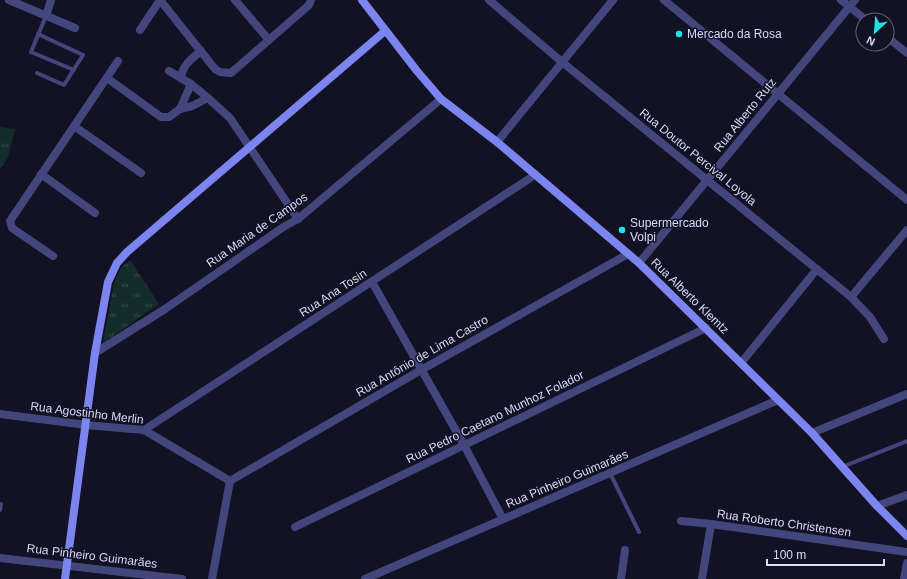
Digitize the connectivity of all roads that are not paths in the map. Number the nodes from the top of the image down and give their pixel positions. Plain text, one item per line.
1 (9, 0) edge
2 (51, 0) edge
3 (160, 0) edge
4 (235, 0) edge
5 (311, 0) edge
6 (362, 0) edge
7 (489, 0) edge
8 (613, 0) edge
9 (664, 0) edge
10 (841, 0) edge
11 (855, 0) edge
12 (849, 7) junction
13 (856, 12) edge
14 (46, 16) junction
15 (75, 28) dead end
16 (140, 30) dead end
17 (385, 31) junction
18 (38, 34) junction
19 (269, 40) junction
20 (895, 43) edge
21 (201, 51) junction
22 (907, 53) edge
23 (118, 61) dead end
24 (562, 62) junction
25 (74, 70) junction
26 (169, 71) dead end
27 (37, 73) dead end
28 (181, 77) junction
29 (107, 78) junction
30 (191, 84) junction
31 (778, 94) junction
32 (208, 98) junction
33 (442, 99) junction
34 (180, 109) junction
35 (74, 126) junction
36 (497, 142) junction
37 (249, 147) junction
38 (141, 173) dead end
39 (41, 174) junction
40 (535, 175) junction
41 (707, 180) junction
42 (907, 200) edge
43 (95, 213) dead end
44 (298, 219) junction
45 (907, 230) edge
46 (628, 254) junction
47 (53, 256) dead end
48 (639, 263) junction
49 (817, 269) junction
50 (372, 282) junction
51 (852, 297) junction
52 (706, 328) junction
53 (884, 339) dead end
54 (95, 353) junction
55 (741, 363) junction
56 (421, 370) junction
57 (907, 394) edge
58 (778, 400) junction
59 (0, 414) edge
60 (86, 425) junction
61 (144, 430) junction
62 (812, 433) junction
63 (907, 441) edge
64 (464, 445) junction
65 (841, 467) junction
66 (610, 473) junction
67 (230, 481) junction
68 (907, 495) edge
69 (1, 504) edge
70 (877, 506) junction
71 (0, 510) edge
72 (502, 520) junction
73 (681, 521) dead end
74 (710, 524) junction
75 (295, 527) dead end
76 (640, 532) dead end
77 (907, 536) edge
78 (625, 550) dead end
79 (907, 552) edge
80 (0, 558) edge
81 (907, 563) edge
82 (66, 565) junction
83 (65, 579) edge
84 (182, 579) edge
85 (212, 579) edge
86 (366, 579) edge
87 (621, 579) edge
88 (702, 579) edge
89 (904, 579) edge

1 - 14 street
2 - 14 street
3 - 16 street
3 - 21 street
4 - 19 street
5 - 19 street
6 - 17 street, Rua Alberto Klemtz
7 - 24 street, Rua Doutor Percival Loyola
8 - 24 street
9 - 31 street
10 - 12 street
11 - 12 street, Rua Alberto Rutz
12 - 13 street
12 - 31 street, Rua Alberto Rutz
14 - 15 street
14 - 18 lane
17 - 33 street, Rua Alberto Klemtz
17 - 37 street
18 - 25 lane
18 - 25 lane
19 - 21 street
20 - 22 street
21 - 28 street
23 - 29 street
24 - 36 street
24 - 41 street, Rua Doutor Percival Loyola
25 - 27 lane
26 - 28 street
28 - 30 street
29 - 34 street
29 - 35 street
30 - 32 street
30 - 34 street
31 - 41 street, Rua Alberto Rutz
31 - 42 street
32 - 34 street
32 - 37 street
33 - 36 street, Rua Alberto Klemtz
33 - 44 street, Rua Maria de Campos
35 - 38 street
35 - 39 street
36 - 40 street, Rua Alberto Klemtz
37 - 44 street
37 - 54 street
39 - 43 street
39 - 47 street
40 - 46 street, Rua Alberto Klemtz
40 - 50 street, Rua Ana Tosin
41 - 48 street, Rua Alberto Rutz
41 - 49 street, Rua Doutor Percival Loyola
44 - 54 street, Rua Maria de Campos
45 - 51 street
46 - 48 street, Rua Alberto Klemtz
46 - 56 street, Rua Antônio de Lima Castro
48 - 52 street, Rua Alberto Klemtz
49 - 51 street, Rua Doutor Percival Loyola
49 - 55 street
50 - 56 street
50 - 61 street, Rua Ana Tosin
51 - 53 street, Rua Doutor Percival Loyola
52 - 55 street, Rua Alberto Klemtz
52 - 64 street, Rua Pedro Caetano Munhoz Folador
54 - 60 street
55 - 58 street, Rua Alberto Klemtz
56 - 64 street
56 - 67 street, Rua Antônio de Lima Castro
57 - 62 street
58 - 62 street, Rua Alberto Klemtz
58 - 66 street, Rua Pinheiro Guimarães
59 - 60 street, Rua Agostinho Merlin
60 - 61 street, Rua Agostinho Merlin
60 - 82 street
61 - 67 street, Rua Agostinho Merlin
62 - 65 street, Rua Alberto Klemtz
63 - 65 lane
64 - 72 street
64 - 75 street, Rua Pedro Caetano Munhoz Folador
65 - 70 street, Rua Alberto Klemtz
66 - 72 street, Rua Pinheiro Guimarães
66 - 76 lane
67 - 85 street
68 - 70 street
69 - 71 lane
70 - 77 street, Rua Alberto Klemtz
72 - 86 street, Rua Pinheiro Guimarães
73 - 74 street, Rua Roberto Christensen
74 - 79 street, Rua Roberto Christensen
74 - 88 street
78 - 87 street
80 - 82 street, Rua Pinheiro Guimarães
81 - 89 street
82 - 83 street
82 - 84 street, Rua Pinheiro Guimarães

